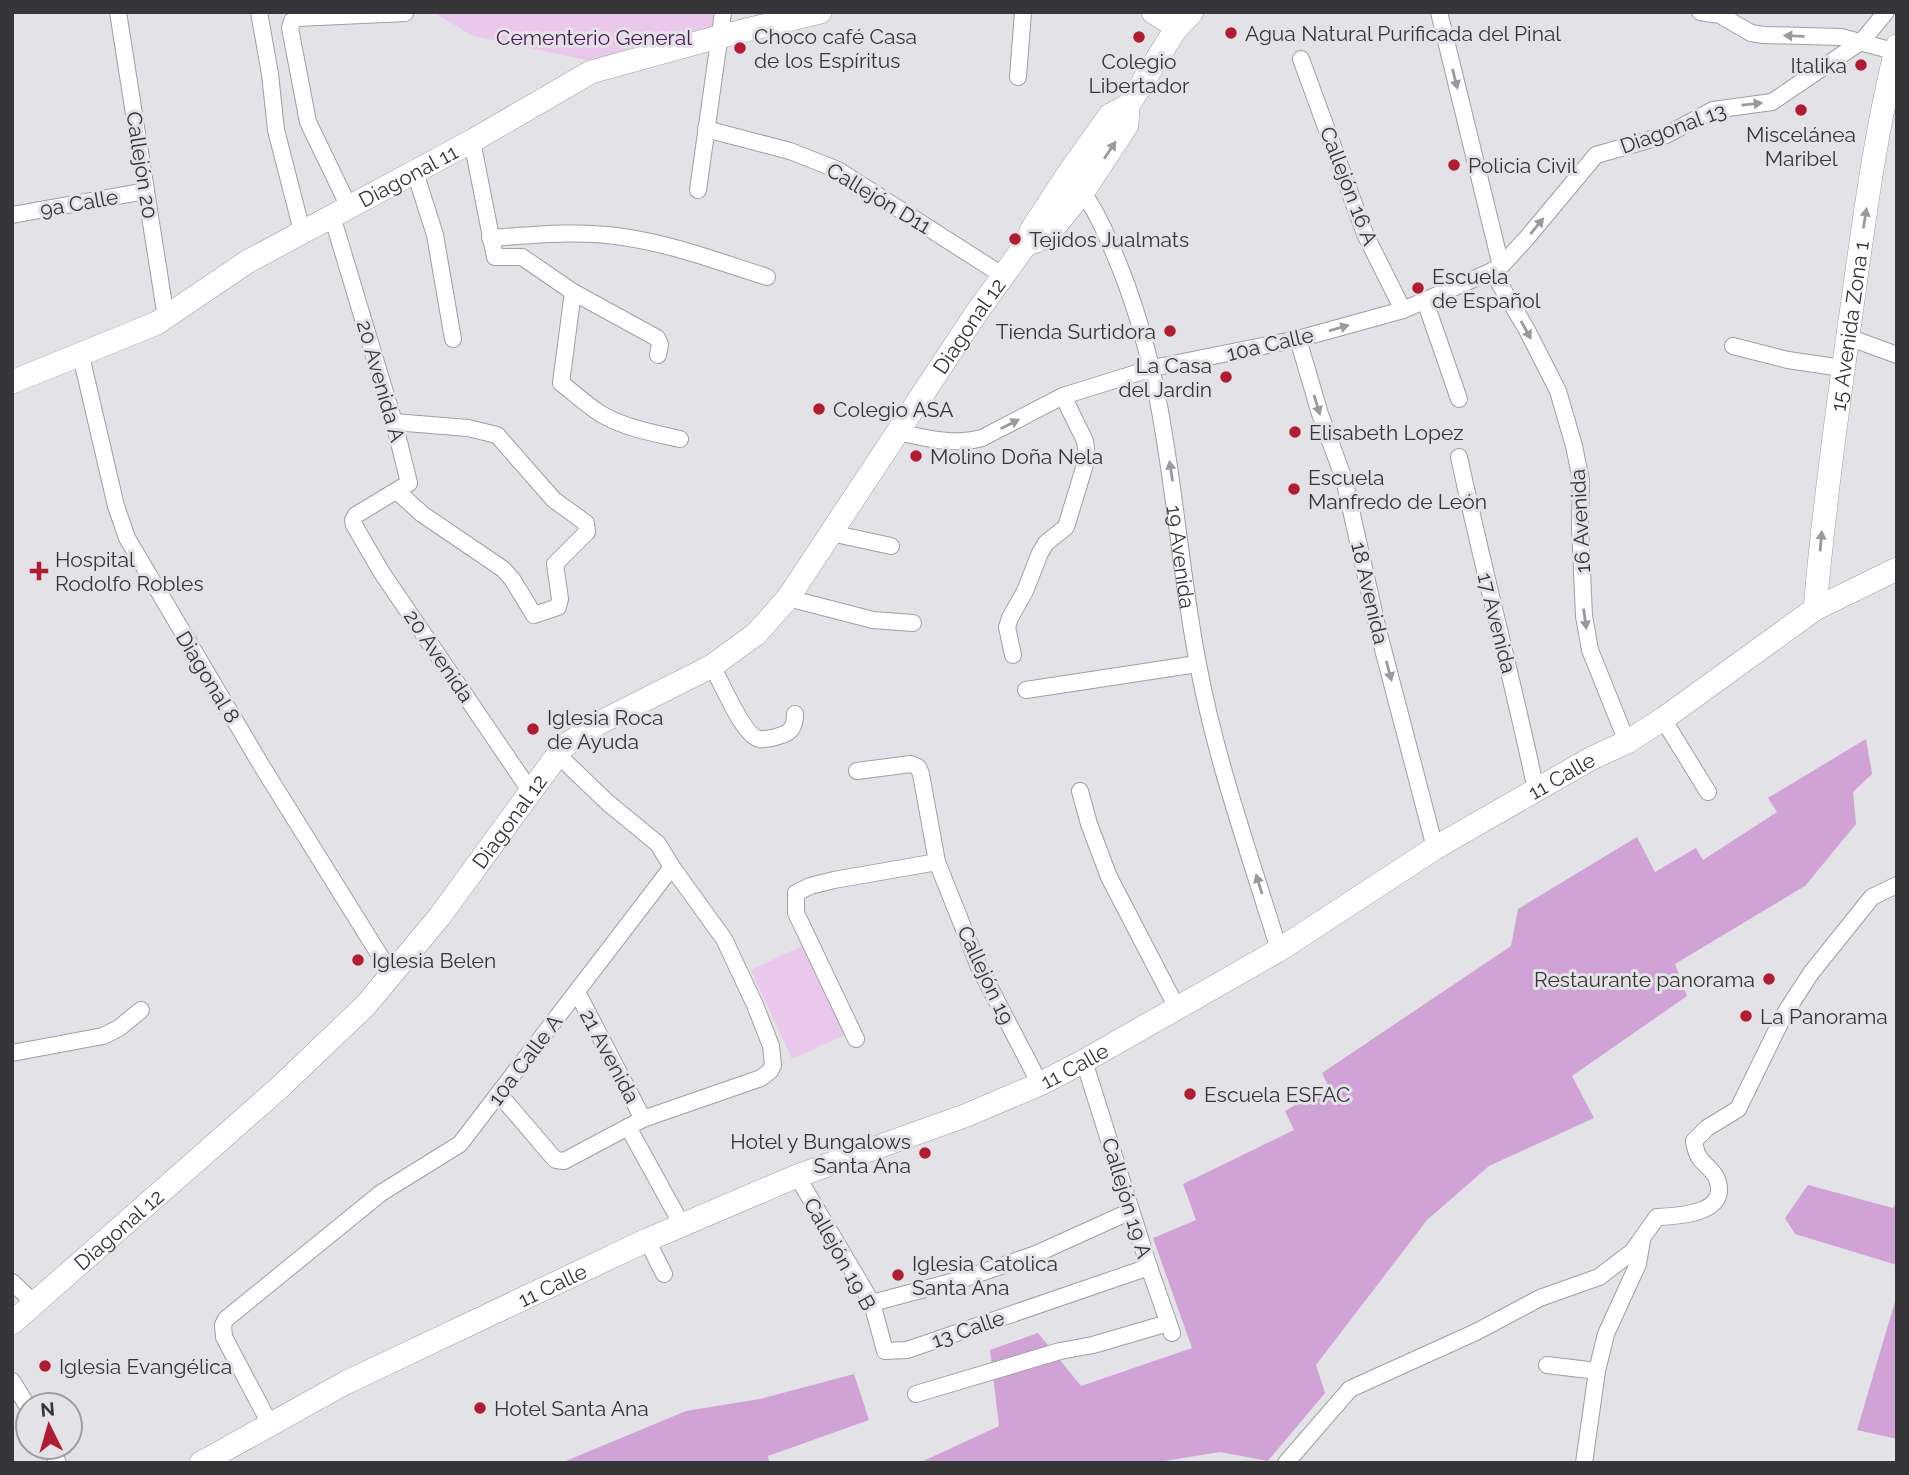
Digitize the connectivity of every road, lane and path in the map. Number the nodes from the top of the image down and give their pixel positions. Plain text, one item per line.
1 (118, 12) edge
2 (259, 12) edge
3 (723, 12) edge
4 (820, 12) edge
5 (1023, 12) edge
6 (1192, 12) edge
7 (1439, 12) edge
8 (1700, 12) edge
9 (1886, 12) edge
10 (405, 13) edge
11 (1721, 14) edge
12 (1167, 19) edge
13 (718, 37) junction
14 (1862, 41) junction
15 (1896, 50) edge
16 (1301, 59) dead end
17 (1018, 77) dead end
18 (706, 129) junction
19 (472, 141) junction
20 (1596, 155) joint
21 (415, 172) junction
22 (1076, 183) junction
23 (698, 190) dead end
24 (146, 191) junction
25 (341, 212) junction
26 (12, 215) edge
27 (302, 232) junction
28 (490, 238) junction
29 (1496, 269) junction
30 (1002, 275) junction
31 (767, 276) dead end
32 (573, 292) junction
33 (1425, 301) junction
34 (1403, 310) junction
35 (166, 318) junction
36 (1848, 337) junction
37 (453, 339) dead end
38 (1298, 339) junction
39 (1733, 346) dead end
40 (658, 355) dead end
41 (1897, 355) edge
42 (81, 356) junction
43 (1153, 368) junction
44 (1842, 368) junction
45 (12, 382) edge
46 (1063, 396) junction
47 (1459, 399) dead end
48 (394, 422) junction
49 (898, 432) junction
50 (680, 439) dead end
51 (1459, 457) dead end
52 (398, 492) junction
53 (831, 533) junction
54 (891, 546) dead end
55 (1897, 569) edge
56 (788, 598) junction
57 (1815, 609) junction
58 (913, 623) dead end
59 (1013, 654) dead end
60 (1198, 664) junction
61 (712, 666) junction
62 (1026, 690) dead end
63 (795, 714) dead end
64 (1663, 719) junction
65 (1627, 742) junction
66 (557, 754) junction
67 (857, 771) dead end
68 (1536, 790) junction
69 (1080, 791) dead end
70 (531, 792) junction
71 (1708, 792) dead end
72 (1435, 848) junction
73 (937, 862) junction
74 (672, 867) junction
75 (1897, 885) edge
76 (1279, 950) junction
77 (392, 975) junction
78 (577, 992) junction
79 (1177, 1008) junction
80 (141, 1010) dead end
81 (856, 1039) dead end
82 (12, 1053) edge
83 (1084, 1061) junction
84 (1040, 1084) junction
85 (499, 1094) junction
86 (643, 1119) junction
87 (628, 1127) junction
88 (797, 1176) junction
89 (1131, 1211) junction
90 (682, 1225) junction
91 (1642, 1235) junction
92 (647, 1240) junction
93 (1149, 1267) junction
94 (664, 1274) dead end
95 (12, 1282) edge
96 (34, 1303) junction
97 (872, 1303) junction
98 (12, 1323) edge
99 (907, 1350) joint
100 (1547, 1365) dead end
101 (1597, 1371) junction
102 (916, 1394) dead end
103 (270, 1424) junction
104 (231, 1455) edge
105 (201, 1463) edge
106 (1286, 1463) edge
107 (1584, 1463) edge

1 - 24 street, Callejón 20
2 - 27 street
3 - 13 street
4 - 13 street, Diagonal 11
5 - 17 street
6 - 12 street, Diagonal 12
7 -> 29 street, 16 Avenida
8 - 11 street
9 - 14 street, Diagonal 13
10 - 25 street, 20 Avenida A
14 -> 11 street
12 - 22 street, Diagonal 12
13 - 18 street
13 - 19 street, Diagonal 11
14 - 15 street
20 -> 14 street, Diagonal 13
36 -> 15 street, 15 Avenida Zona 1
16 - 34 street, Callejón 16 A
18 - 23 street
18 - 30 street, Callejón D11
19 - 21 street, Diagonal 11
19 - 28 street
29 -> 20 street, 10a Calle
21 - 25 street, Diagonal 11
21 - 37 street
22 - 30 street, Diagonal 12
22 - 43 street, 19 Avenida
24 - 26 street, 9a Calle
24 - 35 street, Callejón 20
25 - 27 street, Diagonal 11
25 - 48 street, 20 Avenida A
27 - 35 street, Diagonal 11
28 - 31 street
28 - 32 street
29 - 33 street, 10a Calle
29 -> 65 street, 16 Avenida
30 - 49 street, Diagonal 12
32 - 40 street
32 - 50 street
33 - 34 street, 10a Calle
33 - 47 street
38 -> 34 street, 10a Calle
35 - 42 street, Diagonal 11
36 - 41 street
36 - 44 street, 15 Avenida Zona 1
38 - 43 street, 10a Calle
38 -> 72 street, 18 Avenida
39 - 44 street
42 - 45 street, Diagonal 11
42 - 77 street, Diagonal 8
43 - 46 street, 10a Calle
60 -> 43 street, 19 Avenida
57 -> 44 street, 15 Avenida Zona 1
49 -> 46 street, 10a Calle
46 - 59 street
48 - 52 street, 20 Avenida A
48 - 52 street
49 - 53 street, Diagonal 12
51 - 68 street, 17 Avenida
52 - 70 street, 20 Avenida
53 - 54 street
53 - 56 street, Diagonal 12
55 - 57 street, 11 Calle
56 - 58 street
56 - 61 street, Diagonal 12
57 - 64 street, 11 Calle
60 - 62 street
76 -> 60 street, 19 Avenida
61 - 63 street
61 - 66 street, Diagonal 12
64 - 65 street, 11 Calle
64 - 71 street
65 - 68 street, 11 Calle
66 - 70 street, Diagonal 12
66 - 74 street
67 - 73 street, Callejón 19
68 - 72 street, 11 Calle
69 - 79 street
70 - 77 street, Diagonal 12
72 - 76 street, 11 Calle
73 - 81 street
73 - 84 street, Callejón 19
74 - 78 street, 10a Calle A
74 - 86 street
75 - 91 street
76 - 79 street, 11 Calle
77 - 96 street, Diagonal 12
78 - 85 street, 10a Calle A
78 - 86 street, 21 Avenida
79 - 83 street, 11 Calle
80 - 82 street
83 - 84 street, 11 Calle
83 - 89 street, Callejón 19 A
84 - 88 street, 11 Calle
85 - 87 street
85 - 103 street, 10a Calle A
86 - 87 street
87 - 90 street, 21 Avenida
88 - 90 street, 11 Calle
88 - 97 street, Callejón 19 B
89 - 93 street, Callejón 19 A
89 - 97 street
90 - 92 street, 11 Calle
91 - 101 street
91 - 106 street
92 - 94 street
92 - 103 street, 11 Calle
93 - 99 street, 13 Calle
93 - 102 street, Callejón 19 A
95 - 96 street
96 - 98 street, Diagonal 12
97 - 99 street, Callejón 19 B
100 - 101 street
101 - 107 street
103 - 104 street, 11 Calle
104 - 105 street, 11 Calle

